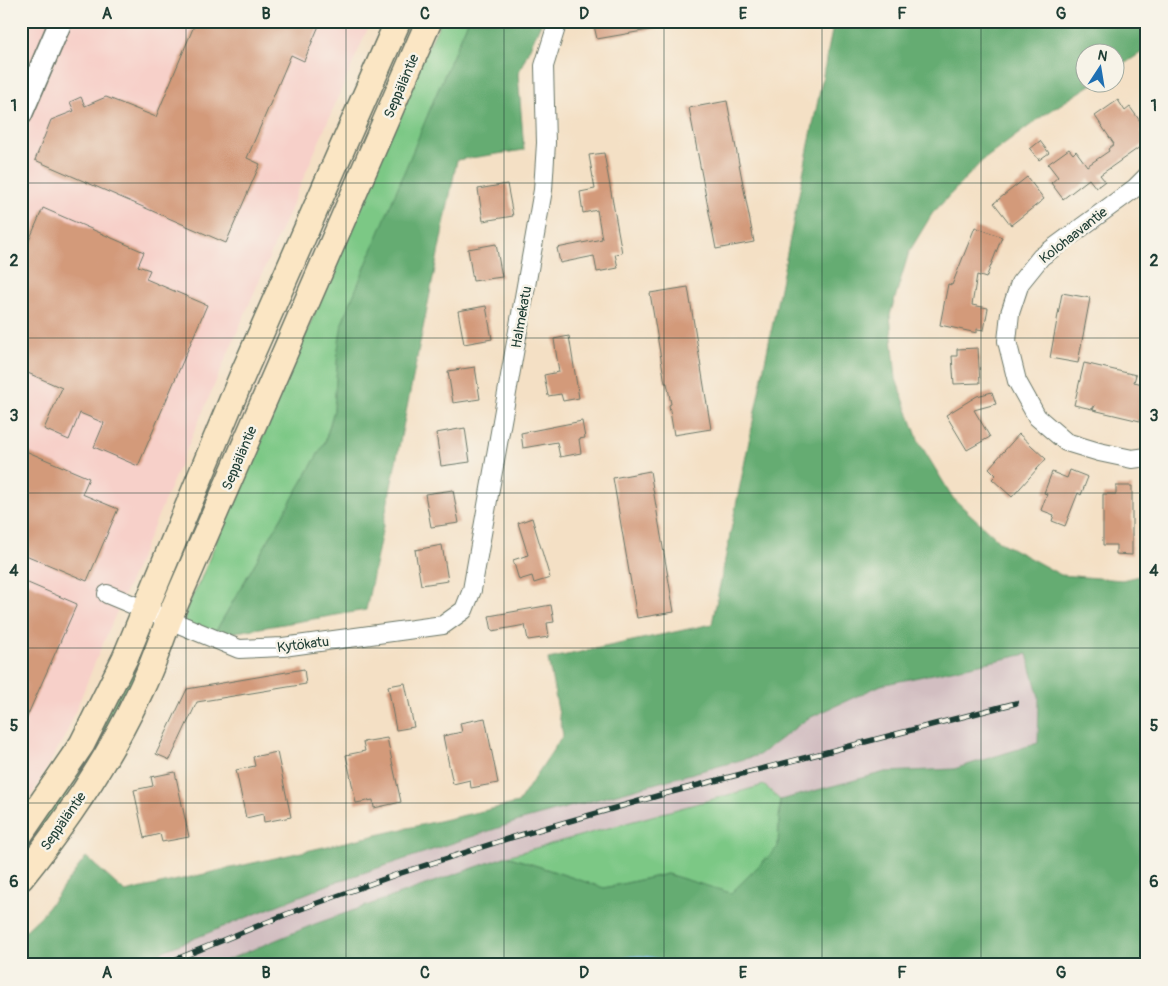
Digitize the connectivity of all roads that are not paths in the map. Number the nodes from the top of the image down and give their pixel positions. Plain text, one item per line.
1 (61, 21) edge
2 (398, 21) edge
3 (429, 21) edge
4 (558, 21) edge
5 (21, 114) edge
6 (1147, 176) edge
7 (1147, 457) edge
8 (107, 594) dead end
9 (145, 610) junction
10 (464, 610) joint
11 (169, 619) junction
12 (21, 833) edge
13 (21, 878) edge

1 - 5 street
2 - 9 main road, Seppäläntie
3 - 11 main road, Seppäläntie
4 - 10 street, Halmekatu
6 - 7 street, Kolohaavantie
8 - 9 street, Kytökatu
9 - 11 street, Kytökatu
9 - 12 main road, Seppäläntie
10 - 11 street, Kytökatu
11 - 13 main road, Seppäläntie

